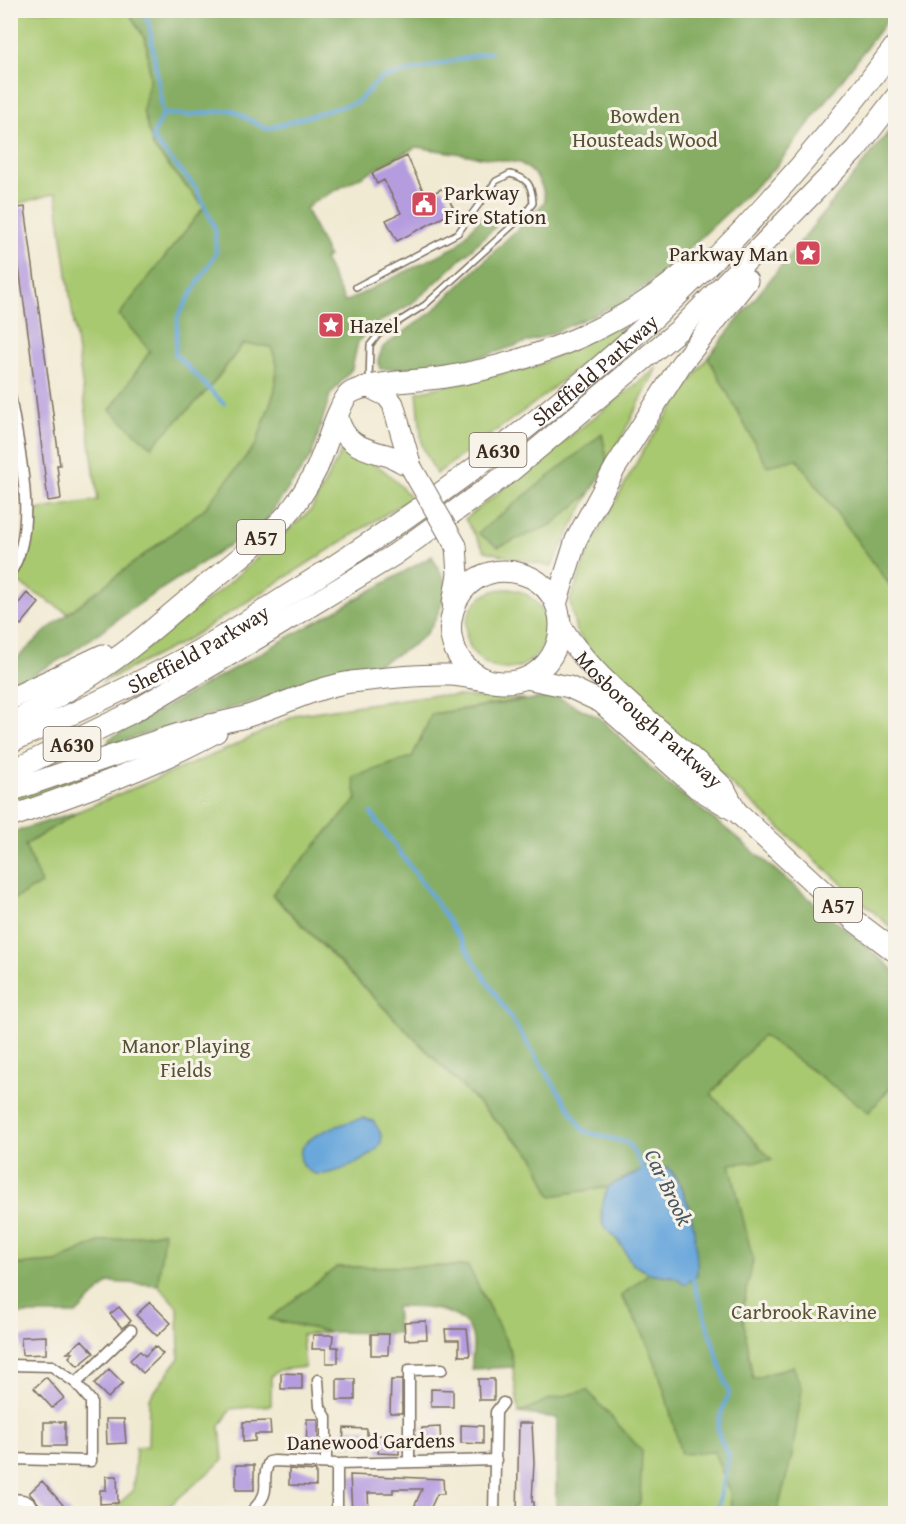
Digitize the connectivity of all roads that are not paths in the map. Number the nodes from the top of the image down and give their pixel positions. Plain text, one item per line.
1 (896, 45) edge
2 (896, 97) edge
3 (825, 138) junction
4 (856, 149) junction
5 (356, 287) dead end
6 (370, 387) junction
7 (11, 398) edge
8 (338, 418) junction
9 (411, 467) junction
10 (456, 546) junction
11 (10, 573) edge
12 (489, 574) junction
13 (453, 604) junction
14 (556, 604) junction
15 (561, 626) junction
16 (151, 629) junction
17 (526, 678) junction
18 (490, 681) junction
19 (10, 699) edge
20 (246, 717) junction
21 (10, 724) edge
22 (10, 742) edge
23 (10, 772) edge
24 (10, 791) edge
25 (737, 812) junction
26 (10, 817) edge
27 (896, 952) edge
28 (131, 1330) dead end
29 (10, 1365) edge
30 (442, 1369) dead end
31 (318, 1380) dead end
32 (76, 1383) junction
33 (503, 1403) dead end
34 (10, 1459) edge
35 (409, 1460) junction
36 (496, 1460) junction
37 (331, 1463) junction
38 (10, 1499) edge
39 (36, 1514) edge
40 (249, 1514) edge
41 (337, 1514) edge
42 (494, 1514) edge

1 - 3 highway, Sheffield Parkway / A630
2 - 4 highway, Sheffield Parkway / A630
3 - 6 highway
3 - 22 highway, Sheffield Parkway / A630
4 - 14 highway
4 - 23 highway, Sheffield Parkway / A630
5 - 6 lane
6 - 8 highway, A57
6 - 9 highway
7 - 11 street
8 - 9 highway
8 - 16 highway, A57
9 - 10 highway, bridge
10 - 12 highway
10 - 13 highway
12 - 13 highway
12 - 14 highway, A57
13 - 18 highway
14 - 15 highway, A57
15 - 17 highway, A57
15 - 25 highway, Mosborough Parkway / A57
16 - 19 highway
16 - 21 highway, A57
17 - 18 highway, A57
17 - 25 highway, Mosborough Parkway / A57
18 - 20 highway, A57
20 - 24 highway, A57
20 - 26 highway
25 - 27 highway, Mosborough Parkway / A57
28 - 32 street
29 - 32 street
30 - 35 street
31 - 37 street
32 - 34 street
33 - 36 street
35 - 36 street, Danewood Gardens
35 - 37 street, Danewood Gardens
36 - 42 street
37 - 40 street, Danewood Gardens
37 - 41 street
38 - 39 street

